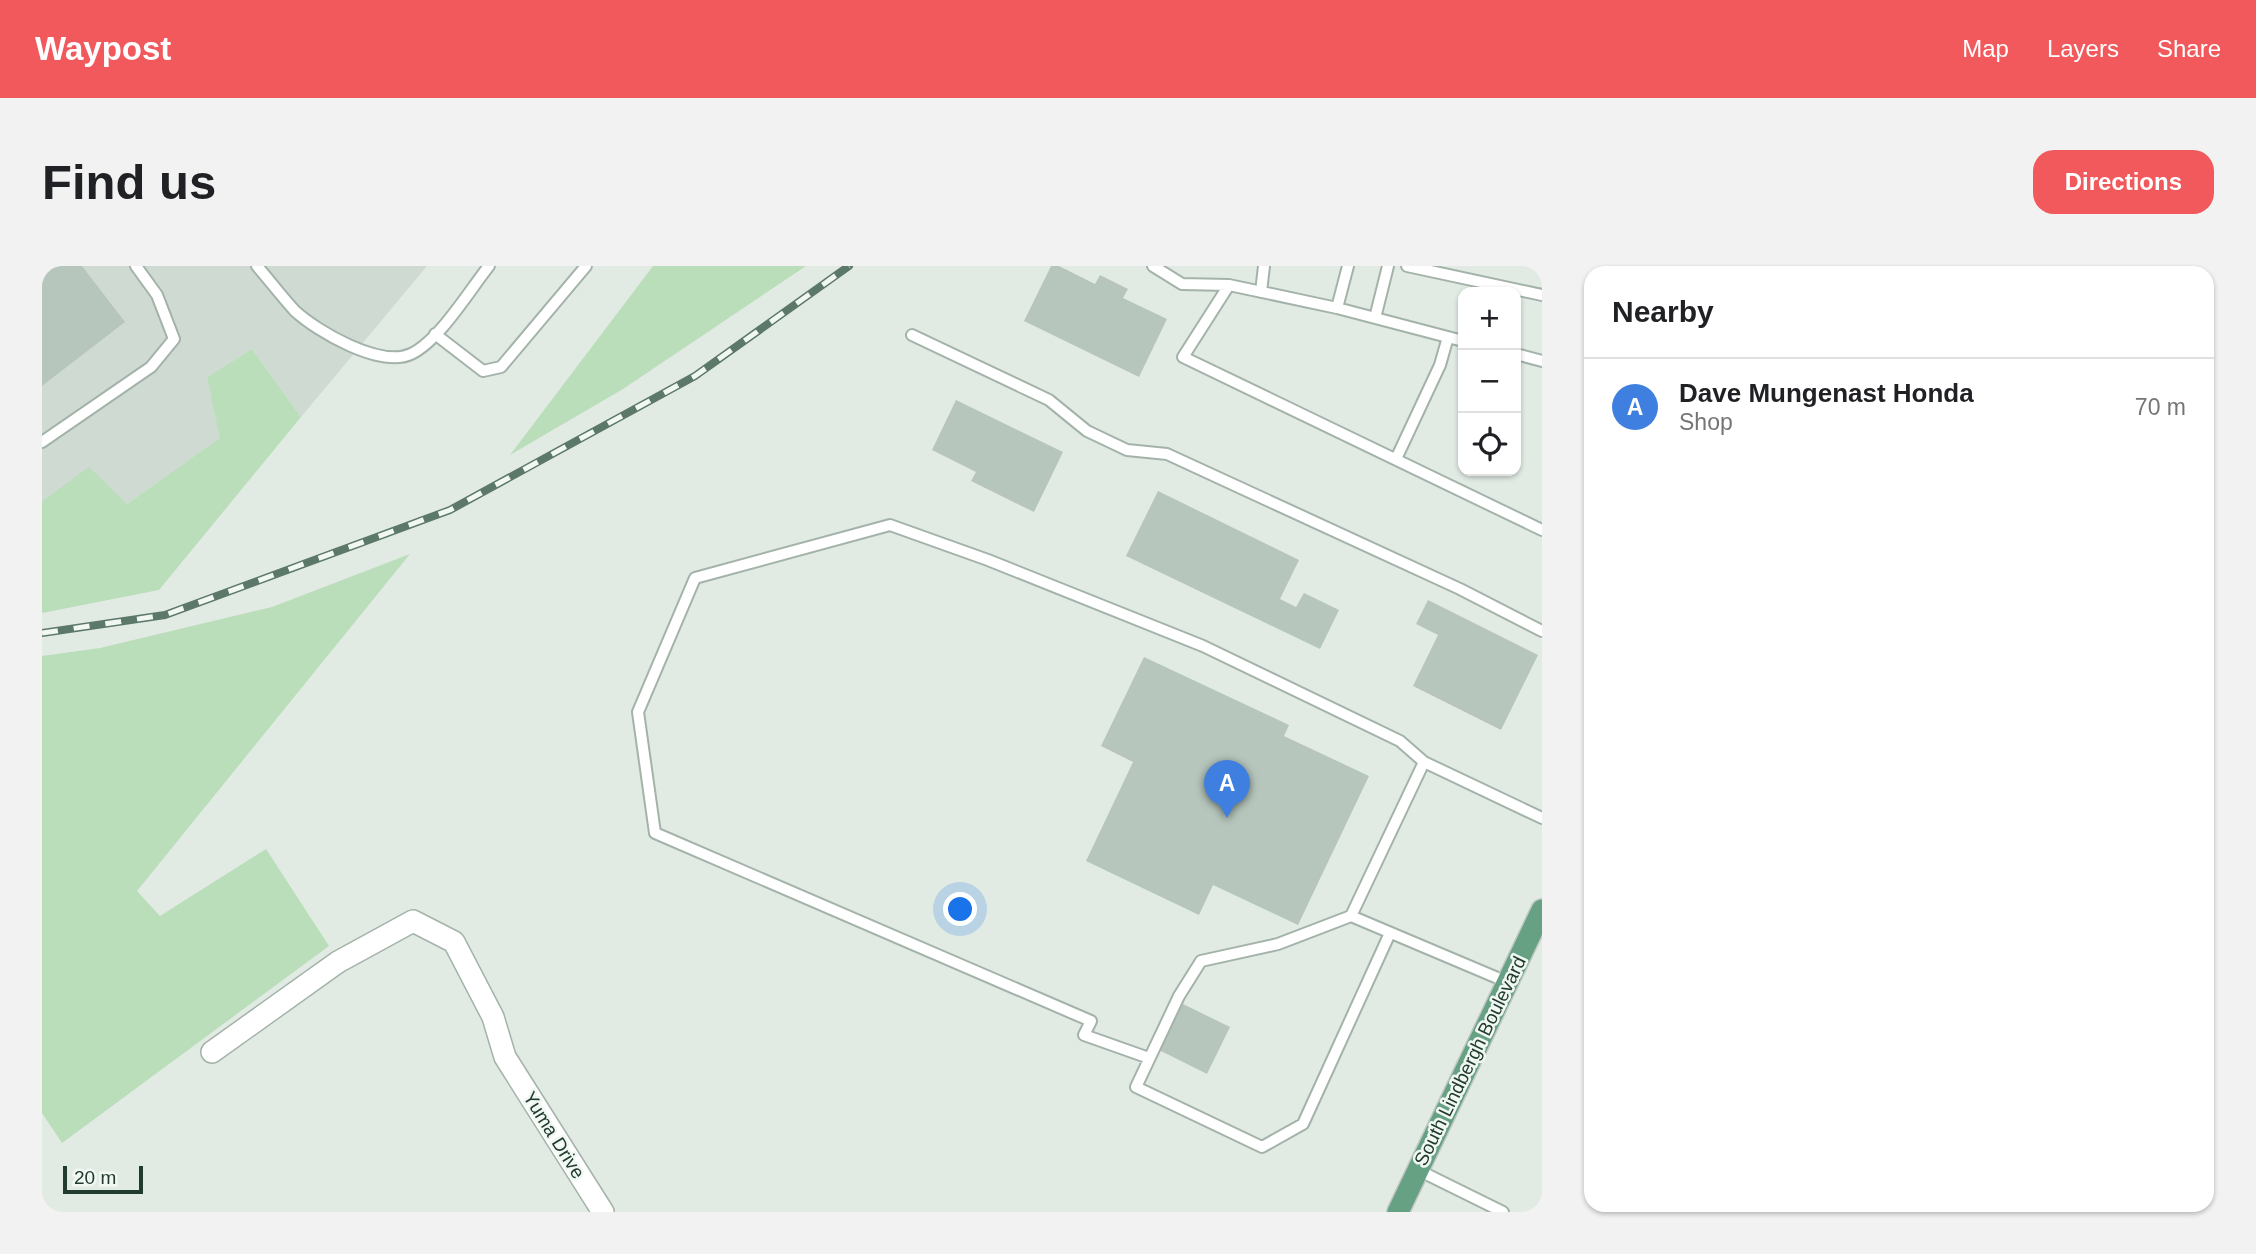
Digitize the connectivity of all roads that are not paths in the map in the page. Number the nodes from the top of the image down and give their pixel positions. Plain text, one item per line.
1 (136, 266) edge
2 (257, 266) edge
3 (489, 266) edge
4 (586, 266) edge
5 (1153, 266) edge
6 (1264, 266) edge
7 (1348, 266) edge
8 (1388, 266) edge
9 (1407, 266) edge
10 (1229, 285) junction
11 (1261, 292) junction
12 (1542, 295) edge
13 (1337, 307) junction
14 (1375, 318) junction
15 (435, 334) junction
16 (912, 335) dead end
17 (1448, 337) junction
18 (1458, 340) edge
19 (1521, 355) edge
20 (1542, 361) edge
21 (42, 442) edge
22 (1396, 459) junction
23 (1542, 530) edge
24 (1542, 631) edge
25 (1424, 762) junction
26 (1542, 818) edge
27 (1542, 910) edge
28 (1351, 916) junction
29 (1390, 933) junction
30 (1507, 982) junction
31 (212, 1052) dead end
32 (1149, 1058) junction
33 (1418, 1170) junction
34 (603, 1212) edge
35 (1398, 1212) edge
36 (1503, 1212) edge

1 - 21 lane
2 - 15 lane
3 - 15 lane
4 - 15 lane
5 - 10 lane
6 - 11 lane
7 - 13 lane
8 - 14 lane
9 - 12 lane
10 - 11 lane
10 - 22 lane
11 - 13 lane
13 - 14 lane
14 - 17 lane
16 - 24 lane
17 - 18 lane
17 - 22 lane
19 - 20 lane
22 - 23 lane
25 - 26 lane
25 - 28 lane
25 - 32 lane
27 - 30 main road, South Lindbergh Boulevard
28 - 29 lane
28 - 32 lane
29 - 30 lane
29 - 32 lane
30 - 33 main road, South Lindbergh Boulevard
31 - 34 street, Yuma Drive
33 - 35 main road, South Lindbergh Boulevard
33 - 36 lane

